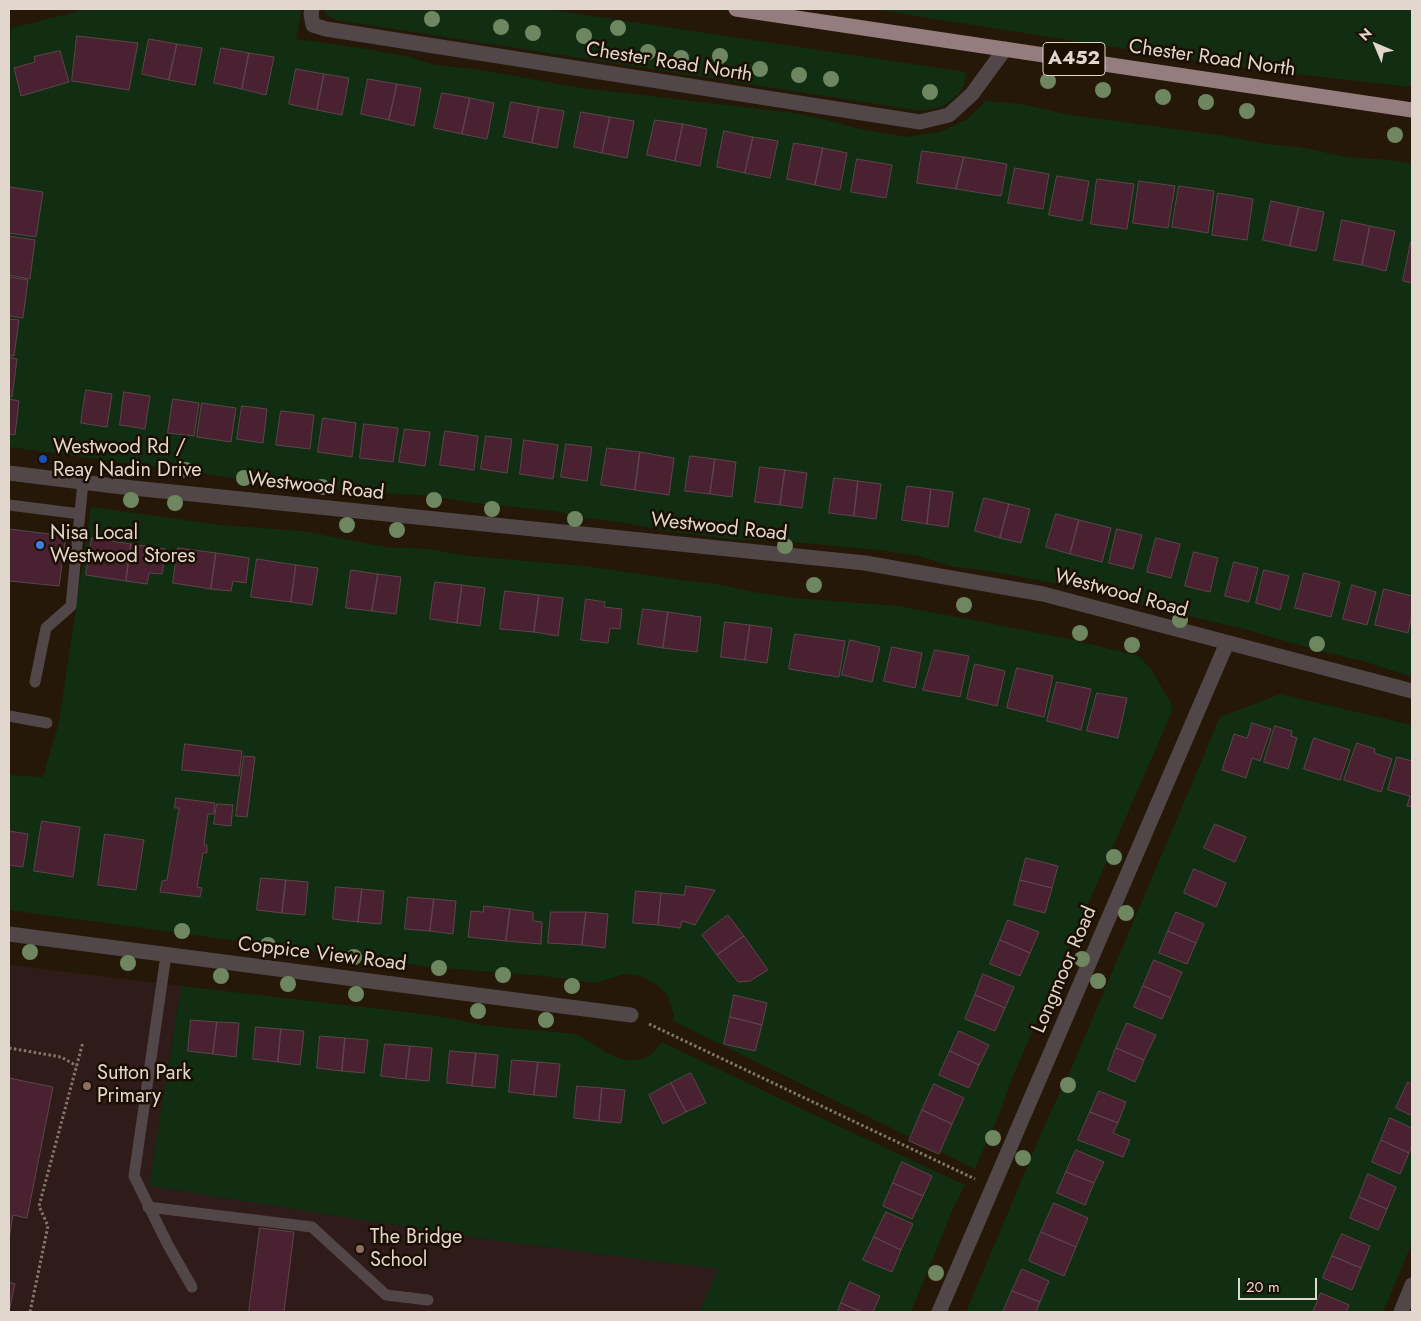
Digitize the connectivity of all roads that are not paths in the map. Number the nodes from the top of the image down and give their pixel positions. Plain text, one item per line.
1 (312, 9) edge
2 (736, 9) edge
3 (1005, 49) junction
4 (1412, 110) edge
5 (9, 473) edge
6 (83, 482) junction
7 (9, 505) edge
8 (80, 514) junction
9 (1227, 643) junction
10 (35, 682) dead end
11 (1412, 691) edge
12 (9, 716) edge
13 (47, 723) dead end
14 (9, 934) edge
15 (166, 955) junction
16 (630, 1015) road end
17 (148, 1207) junction
18 (1412, 1285) edge
19 (192, 1287) dead end
20 (428, 1300) dead end
21 (940, 1312) edge
22 (1401, 1312) edge

1 - 3 street, Chester Road North
2 - 3 highway, Chester Road North / A452
3 - 4 highway, Chester Road North / A452
5 - 6 street, Westwood Road
6 - 8 lane
6 - 9 street, Westwood Road
7 - 8 lane
8 - 10 lane
9 - 11 street, Westwood Road
9 - 21 street, Longmoor Road
12 - 13 lane
14 - 15 street, Coppice View Road
15 - 16 street, Coppice View Road
15 - 17 lane
17 - 19 lane
17 - 20 lane
18 - 22 street

